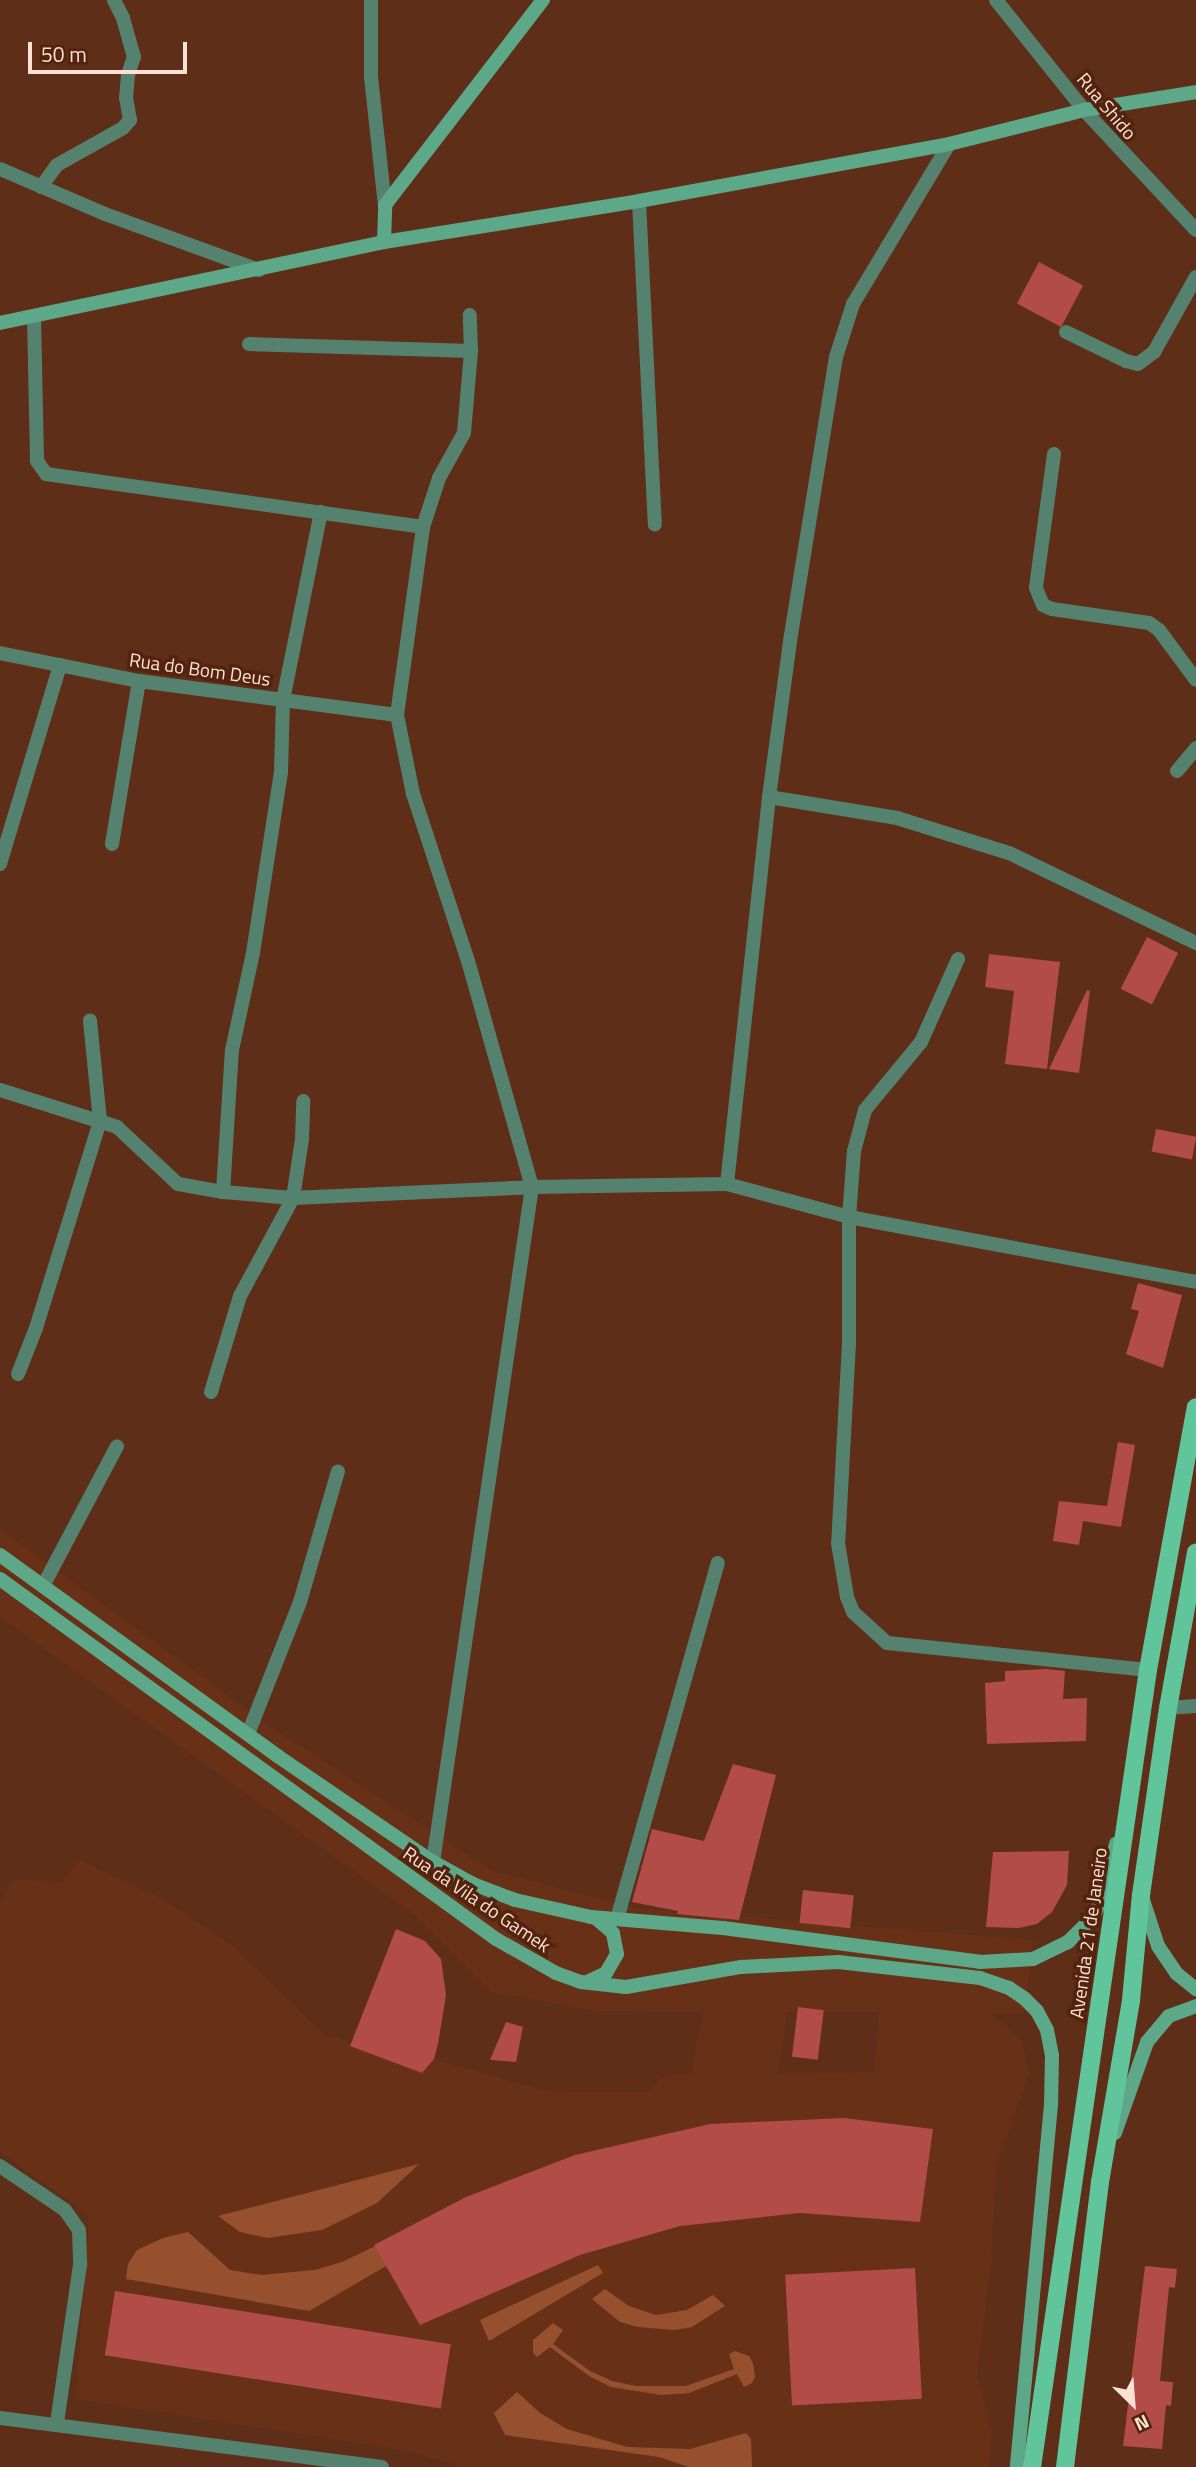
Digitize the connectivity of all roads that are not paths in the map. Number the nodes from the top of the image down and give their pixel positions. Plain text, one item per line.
1 (114, 0) edge
2 (359, 0) edge
3 (371, 0) edge
4 (543, 0) edge
5 (996, 0) edge
6 (371, 17) junction
7 (1196, 92) edge
8 (1084, 110) junction
9 (949, 144) junction
10 (0, 169) edge
11 (41, 187) junction
12 (639, 201) junction
13 (385, 205) junction
14 (1196, 230) edge
15 (384, 242) junction
16 (259, 270) junction
17 (1196, 277) edge
18 (470, 315) dead end
19 (34, 316) junction
20 (0, 323) edge
21 (1066, 332) dead end
22 (249, 344) dead end
23 (471, 351) junction
24 (1054, 454) dead end
25 (321, 512) junction
26 (655, 525) dead end
27 (423, 527) junction
28 (0, 653) edge
29 (60, 665) junction
30 (1196, 680) edge
31 (139, 681) junction
32 (282, 700) junction
33 (397, 715) junction
34 (1196, 748) edge
35 (1177, 771) dead end
36 (768, 797) junction
37 (112, 844) dead end
38 (0, 864) edge
39 (1196, 943) edge
40 (958, 959) dead end
41 (90, 1020) dead end
42 (0, 1090) edge
43 (303, 1101) dead end
44 (100, 1121) junction
45 (727, 1184) junction
46 (532, 1187) junction
47 (223, 1192) junction
48 (293, 1198) junction
49 (849, 1217) junction
50 (1196, 1282) edge
51 (18, 1374) dead end
52 (211, 1392) dead end
53 (1196, 1407) edge
54 (117, 1446) dead end
55 (338, 1471) dead end
56 (1196, 1552) edge
57 (0, 1555) edge
58 (718, 1563) dead end
59 (0, 1580) edge
60 (43, 1586) junction
61 (1148, 1670) junction
62 (1196, 1706) edge
63 (1168, 1708) junction
64 (248, 1734) junction
65 (1132, 1778) junction
66 (433, 1862) junction
67 (1141, 1895) junction
68 (591, 1917) junction
69 (617, 1919) junction
70 (581, 1982) junction
71 (1196, 1989) edge
72 (1196, 2006) edge
73 (0, 2166) edge
74 (1100, 2182) junction
75 (0, 2418) edge
76 (57, 2423) junction
77 (373, 2466) edge
78 (1017, 2467) edge
79 (1032, 2467) edge
80 (1065, 2467) edge

1 - 11 street
2 - 6 street
3 - 6 street
4 - 13 main road
5 - 8 street, Rua Shido
6 - 13 street
7 - 8 main road
8 - 9 main road
8 - 14 street, Rua Shido
9 - 12 main road
9 - 36 street
10 - 11 street
11 - 16 street
12 - 15 main road
12 - 26 street
13 - 15 main road
15 - 16 main road
16 - 19 main road
17 - 21 street
18 - 23 street
19 - 20 main road
19 - 25 street
22 - 23 street
23 - 27 street
24 - 30 street
25 - 27 street
25 - 32 street
27 - 33 street
28 - 29 street, Rua do Bom Deus
29 - 31 street, Rua do Bom Deus
29 - 38 street
31 - 32 street, Rua do Bom Deus
31 - 37 street
32 - 33 street, Rua do Bom Deus
32 - 47 street
33 - 46 street
34 - 35 street
36 - 39 street
36 - 45 street
40 - 49 street
41 - 44 street
42 - 44 street
43 - 48 street
44 - 47 street
44 - 51 street
45 - 46 street
45 - 49 street
46 - 48 street
46 - 66 street
47 - 48 street
48 - 52 street
49 - 50 street
49 - 61 street
53 - 61 main road, Avenida 21 de Janeiro
54 - 60 street
55 - 64 street
56 - 63 main road
57 - 60 main road, Rua da Vila do Gamek
58 - 69 street
59 - 70 main road, Rua da Vila do Gamek
60 - 64 main road, Rua da Vila do Gamek
61 - 65 main road, Avenida 21 de Janeiro
62 - 63 street
63 - 67 main road
64 - 66 main road, Rua da Vila do Gamek
65 - 69 main road, Rua da Vila do Gamek
65 - 79 main road, Avenida 21 de Janeiro
66 - 68 main road, Rua da Vila do Gamek
67 - 71 main road
67 - 74 main road
68 - 69 main road, Rua da Vila do Gamek
68 - 70 main road
70 - 78 main road, Rua da Vila do Gamek
72 - 74 main road
73 - 76 street
74 - 80 main road
75 - 76 street
76 - 77 street

